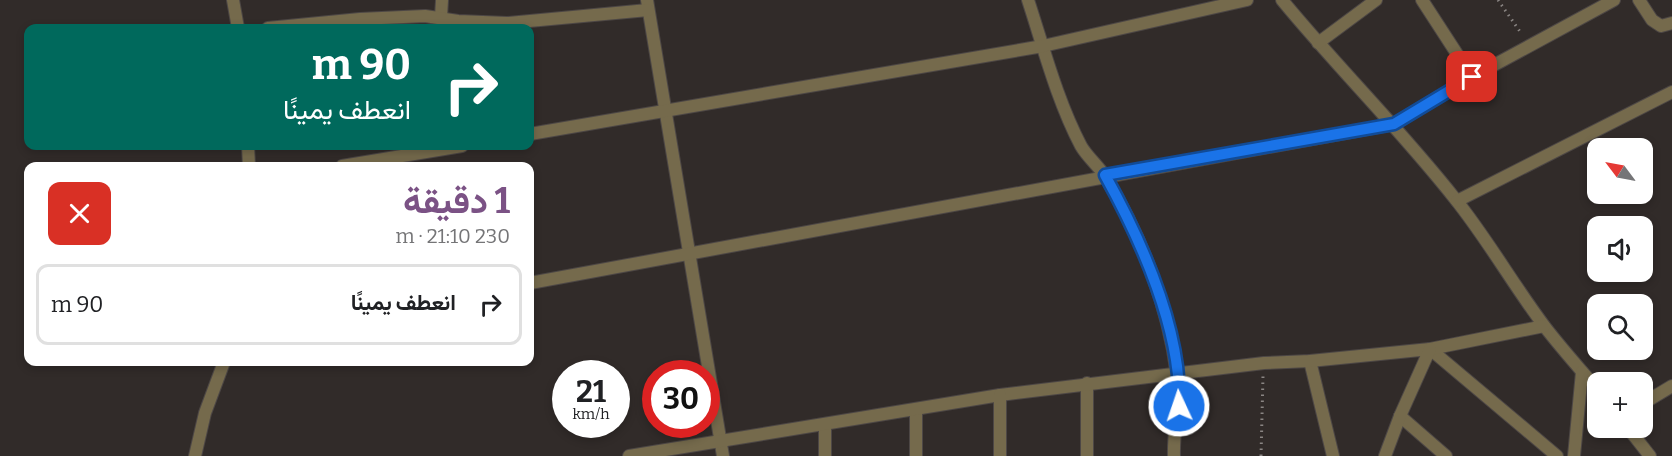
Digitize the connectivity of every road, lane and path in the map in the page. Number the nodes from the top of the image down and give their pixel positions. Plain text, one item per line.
1 (233, 0) edge
2 (442, 0) edge
3 (1028, 0) edge
4 (1247, 0) edge
5 (1282, 0) edge
6 (1376, 0) edge
7 (1422, 0) edge
8 (1498, 0) edge
9 (1614, 0) edge
10 (1639, 0) edge
11 (647, 5) edge
12 (441, 17) junction
13 (1672, 23) edge
14 (237, 24) edge
15 (309, 24) edge
16 (1318, 43) junction
17 (1043, 45) junction
18 (1529, 45) junction
19 (1472, 77) junction
20 (1672, 92) edge
21 (664, 110) junction
22 (1394, 124) junction
23 (534, 133) edge
24 (438, 150) edge
25 (366, 162) edge
26 (1105, 175) junction
27 (1457, 201) junction
28 (690, 254) junction
29 (534, 282) edge
30 (1544, 326) junction
31 (1431, 349) junction
32 (1310, 361) junction
33 (1263, 363) junction
34 (223, 366) edge
35 (1582, 372) junction
36 (1177, 374) junction
37 (1587, 378) edge
38 (1087, 383) junction
39 (1672, 386) edge
40 (1000, 395) junction
41 (1653, 397) edge
42 (916, 410) junction
43 (1400, 416) junction
44 (825, 426) junction
45 (1636, 438) edge
46 (722, 442) junction
47 (636, 455) edge
48 (195, 456) edge
49 (723, 456) edge
50 (825, 456) edge
51 (916, 456) edge
52 (1000, 456) edge
53 (1088, 456) edge
54 (1174, 456) edge
55 (1261, 456) edge
56 (1332, 456) edge
57 (1385, 456) edge
58 (1446, 456) edge
59 (1557, 456) edge
60 (1574, 456) edge
61 (1650, 456) edge

1 - 14 street
2 - 12 street
3 - 17 street
4 - 17 street
5 - 16 street
6 - 16 street
7 - 19 street
8 - 18 path
9 - 18 street
10 - 13 street
11 - 12 street
11 - 21 street
12 - 15 street
16 - 22 street
17 - 21 street
17 - 26 street
18 - 19 street
19 - 22 street
20 - 27 street
21 - 23 street
21 - 28 street
22 - 26 street
22 - 27 street
24 - 25 street
26 - 28 street
26 - 36 street
27 - 30 street
28 - 29 street
28 - 46 street
30 - 31 street
30 - 35 street
31 - 32 street
31 - 43 street
31 - 59 street
32 - 33 street
32 - 56 street
33 - 36 street
33 - 55 path
34 - 48 street
35 - 37 street
35 - 60 street
36 - 38 street
36 - 54 street
38 - 40 street
38 - 53 street
39 - 41 street
40 - 42 street
40 - 52 street
42 - 44 street
42 - 51 street
43 - 57 street
43 - 58 street
44 - 46 street
44 - 50 street
45 - 61 street
46 - 47 street
46 - 49 street

